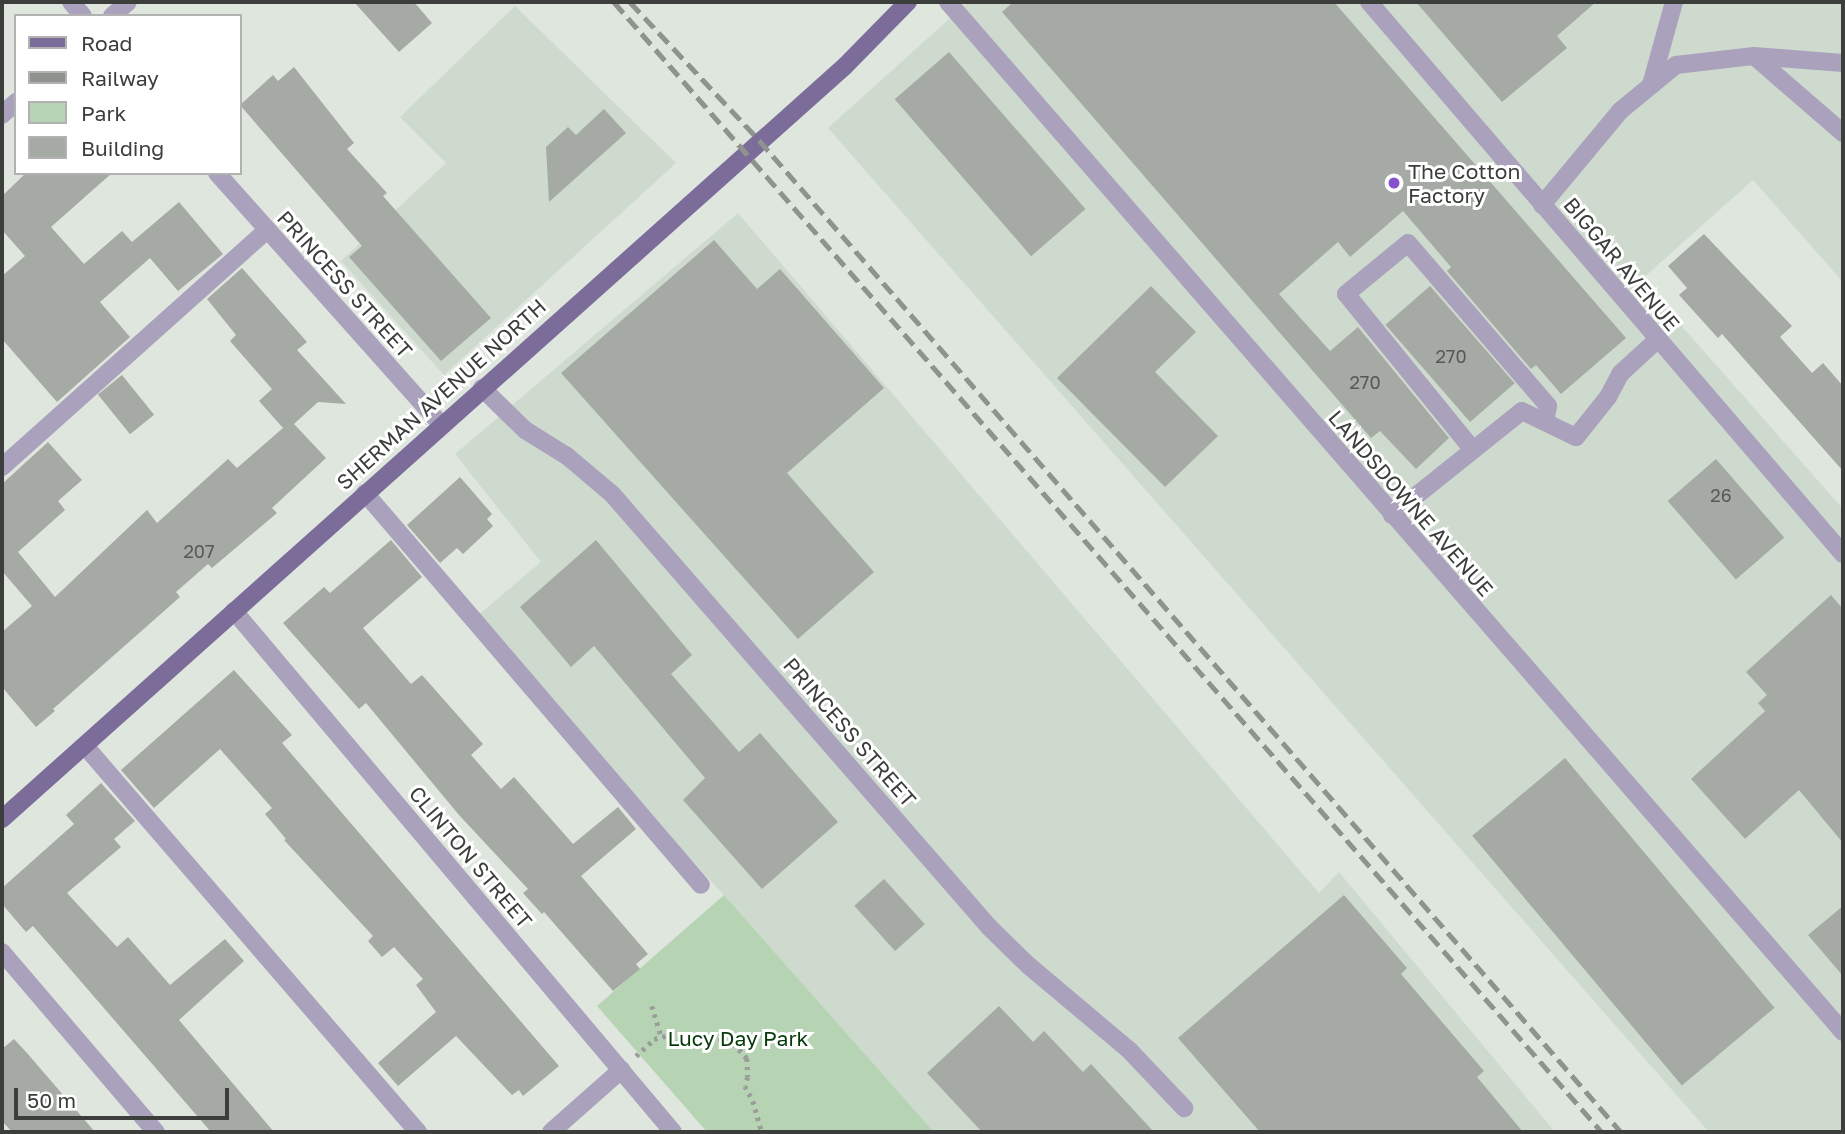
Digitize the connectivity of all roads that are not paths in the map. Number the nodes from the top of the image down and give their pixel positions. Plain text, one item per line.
1 (128, 2) edge
2 (908, 2) edge
3 (947, 2) edge
4 (1369, 2) edge
5 (1674, 2) edge
6 (114, 14) edge
7 (1754, 56) junction
8 (1843, 63) edge
9 (1651, 85) junction
10 (1843, 133) edge
11 (219, 175) edge
12 (1542, 205) junction
13 (266, 231) junction
14 (1657, 340) junction
15 (482, 388) junction
16 (1545, 422) junction
17 (441, 424) junction
18 (1473, 450) junction
19 (2, 467) edge
20 (365, 493) junction
21 (1392, 515) junction
22 (1843, 554) edge
23 (234, 611) junction
24 (85, 746) junction
25 (2, 819) edge
26 (701, 884) dead end
27 (2, 952) edge
28 (1843, 1032) edge
29 (621, 1070) junction
30 (1184, 1108) dead end
31 (156, 1132) edge
32 (418, 1132) edge
33 (551, 1132) edge
34 (673, 1132) edge

1 - 6 street
2 - 15 main road, SHERMAN AVENUE NORTH
3 - 21 street, LANDSDOWNE AVENUE
4 - 12 street, BIGGAR AVENUE
5 - 9 street
7 - 8 street
7 - 9 street
7 - 10 street
9 - 12 street
11 - 13 street, PRINCESS STREET
12 - 14 street, BIGGAR AVENUE
13 - 17 street, PRINCESS STREET
13 - 19 street
14 - 16 street
14 - 22 street, BIGGAR AVENUE
15 - 17 main road, SHERMAN AVENUE NORTH
15 - 30 street, PRINCESS STREET
16 - 18 street
16 - 18 street
17 - 20 main road, SHERMAN AVENUE NORTH
18 - 21 street
20 - 23 main road, SHERMAN AVENUE NORTH
20 - 26 street
21 - 28 street, LANDSDOWNE AVENUE
23 - 24 main road, SHERMAN AVENUE NORTH
23 - 29 street, CLINTON STREET
24 - 25 main road, SHERMAN AVENUE NORTH
24 - 32 street
27 - 31 street
29 - 33 street
29 - 34 street, CLINTON STREET

